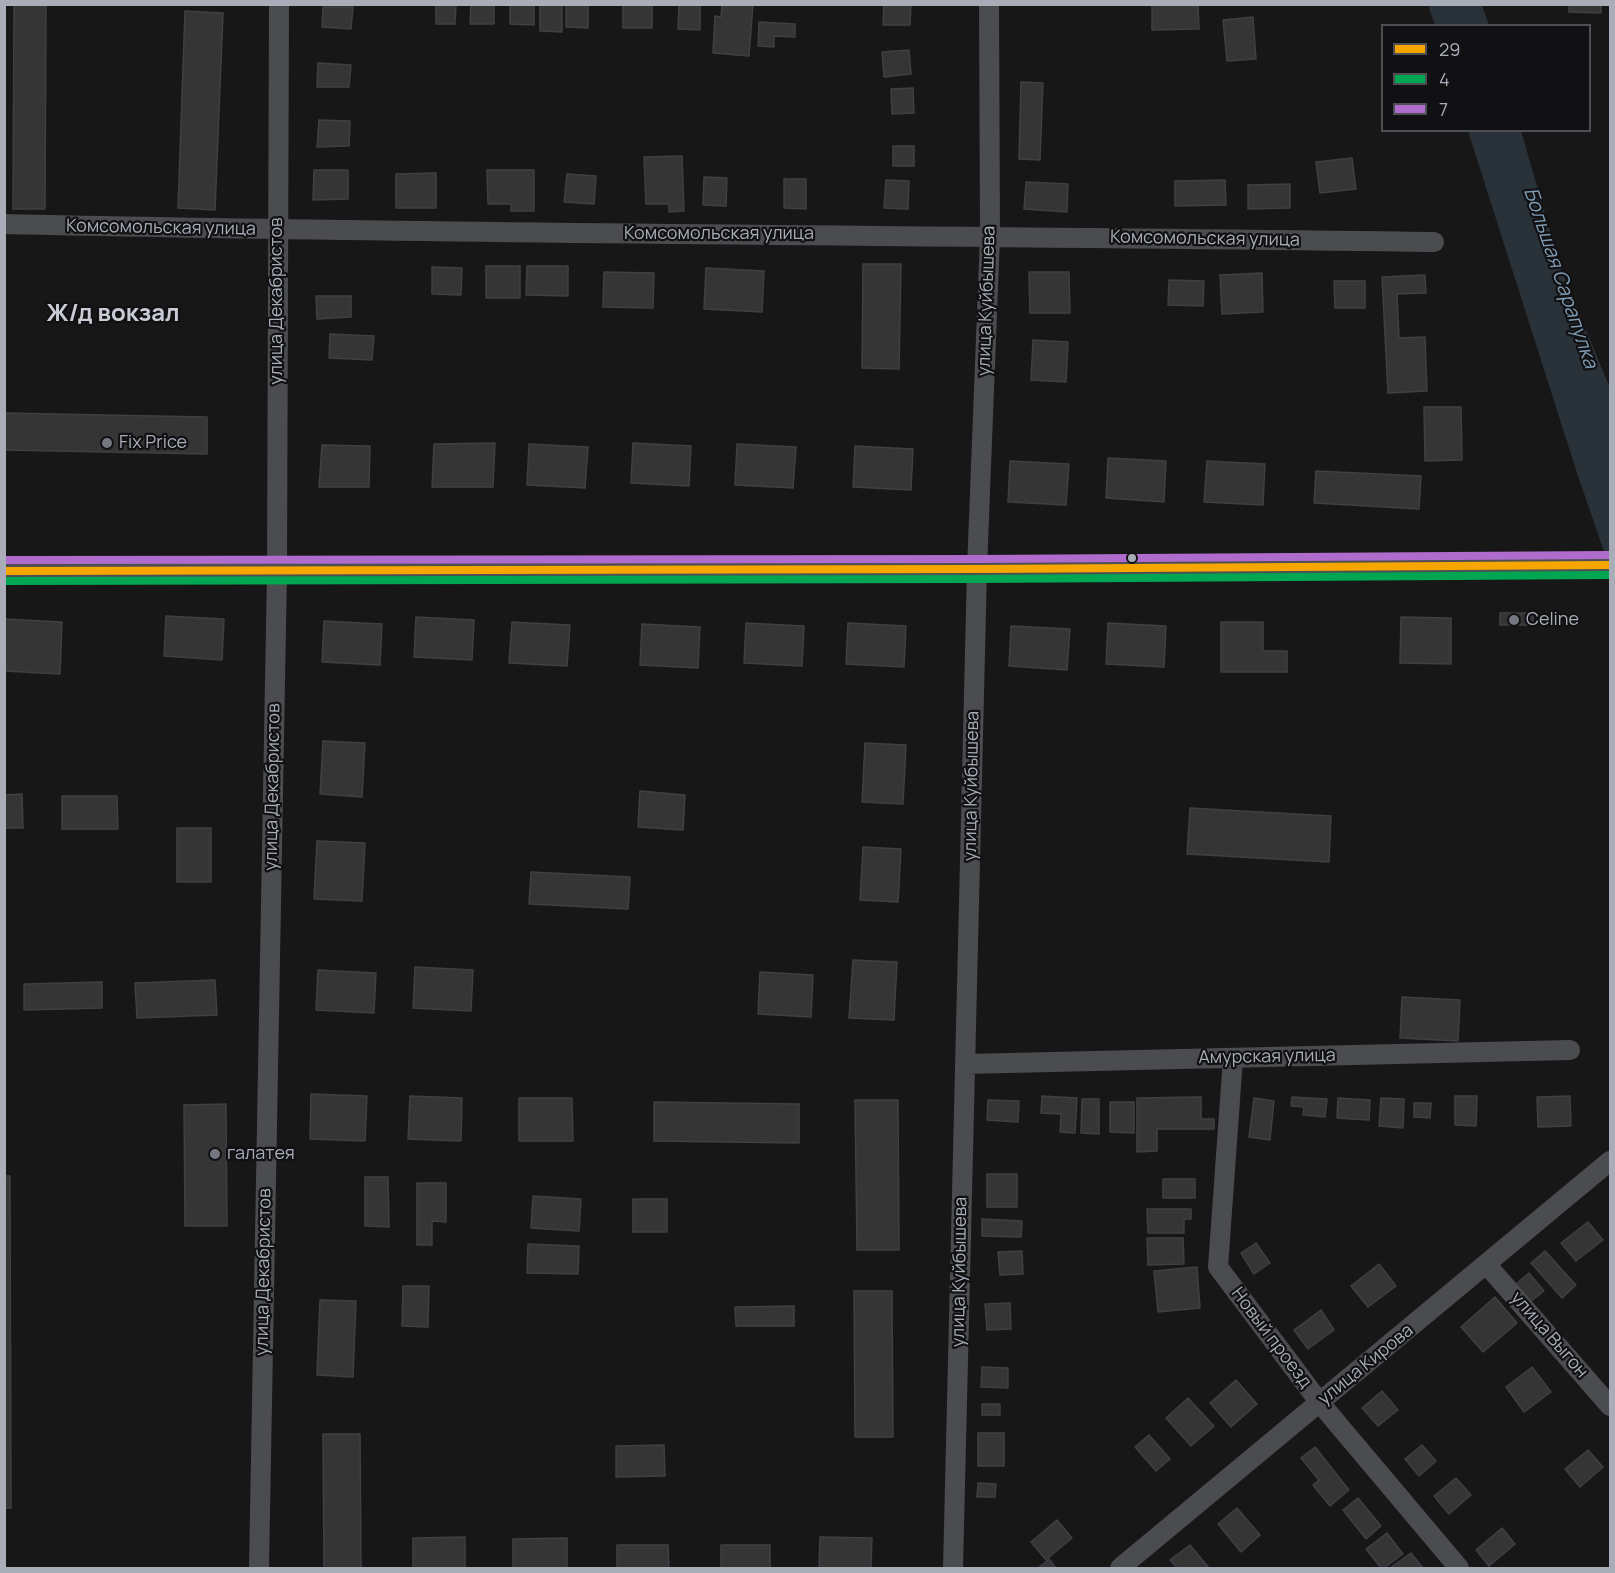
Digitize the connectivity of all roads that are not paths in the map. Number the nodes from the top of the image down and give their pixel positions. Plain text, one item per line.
1 (279, 4) edge
2 (989, 4) edge
3 (4, 224) edge
4 (277, 230) junction
5 (990, 236) junction
6 (1434, 242) dead end
7 (1611, 564) edge
8 (977, 569) junction
9 (4, 571) edge
10 (277, 571) junction
11 (1570, 1050) dead end
12 (1233, 1058) junction
13 (965, 1064) junction
14 (1611, 1161) edge
15 (1487, 1265) junction
16 (1320, 1403) junction
17 (1611, 1406) edge
18 (259, 1569) edge
19 (953, 1569) edge
20 (1120, 1569) edge
21 (1460, 1569) edge

1 - 4 street, улица Декабристов
2 - 5 street, улица Куйбышева
3 - 4 street, Комсомольская улица
4 - 5 street, Комсомольская улица
4 - 10 street, улица Декабристов
5 - 6 street, Комсомольская улица
5 - 8 street, улица Куйбышева
7 - 8 main road
8 - 10 main road
8 - 13 street, улица Куйбышева
9 - 10 main road
10 - 18 street, улица Декабристов
11 - 12 street, Амурская улица
12 - 13 street, Амурская улица
12 - 16 street, Новый проезд
13 - 19 street, улица Куйбышева
14 - 15 street, улица Кирова
15 - 16 street, улица Кирова
15 - 17 street, улица Выгон
16 - 20 street, улица Кирова
16 - 21 street, Новый проезд

